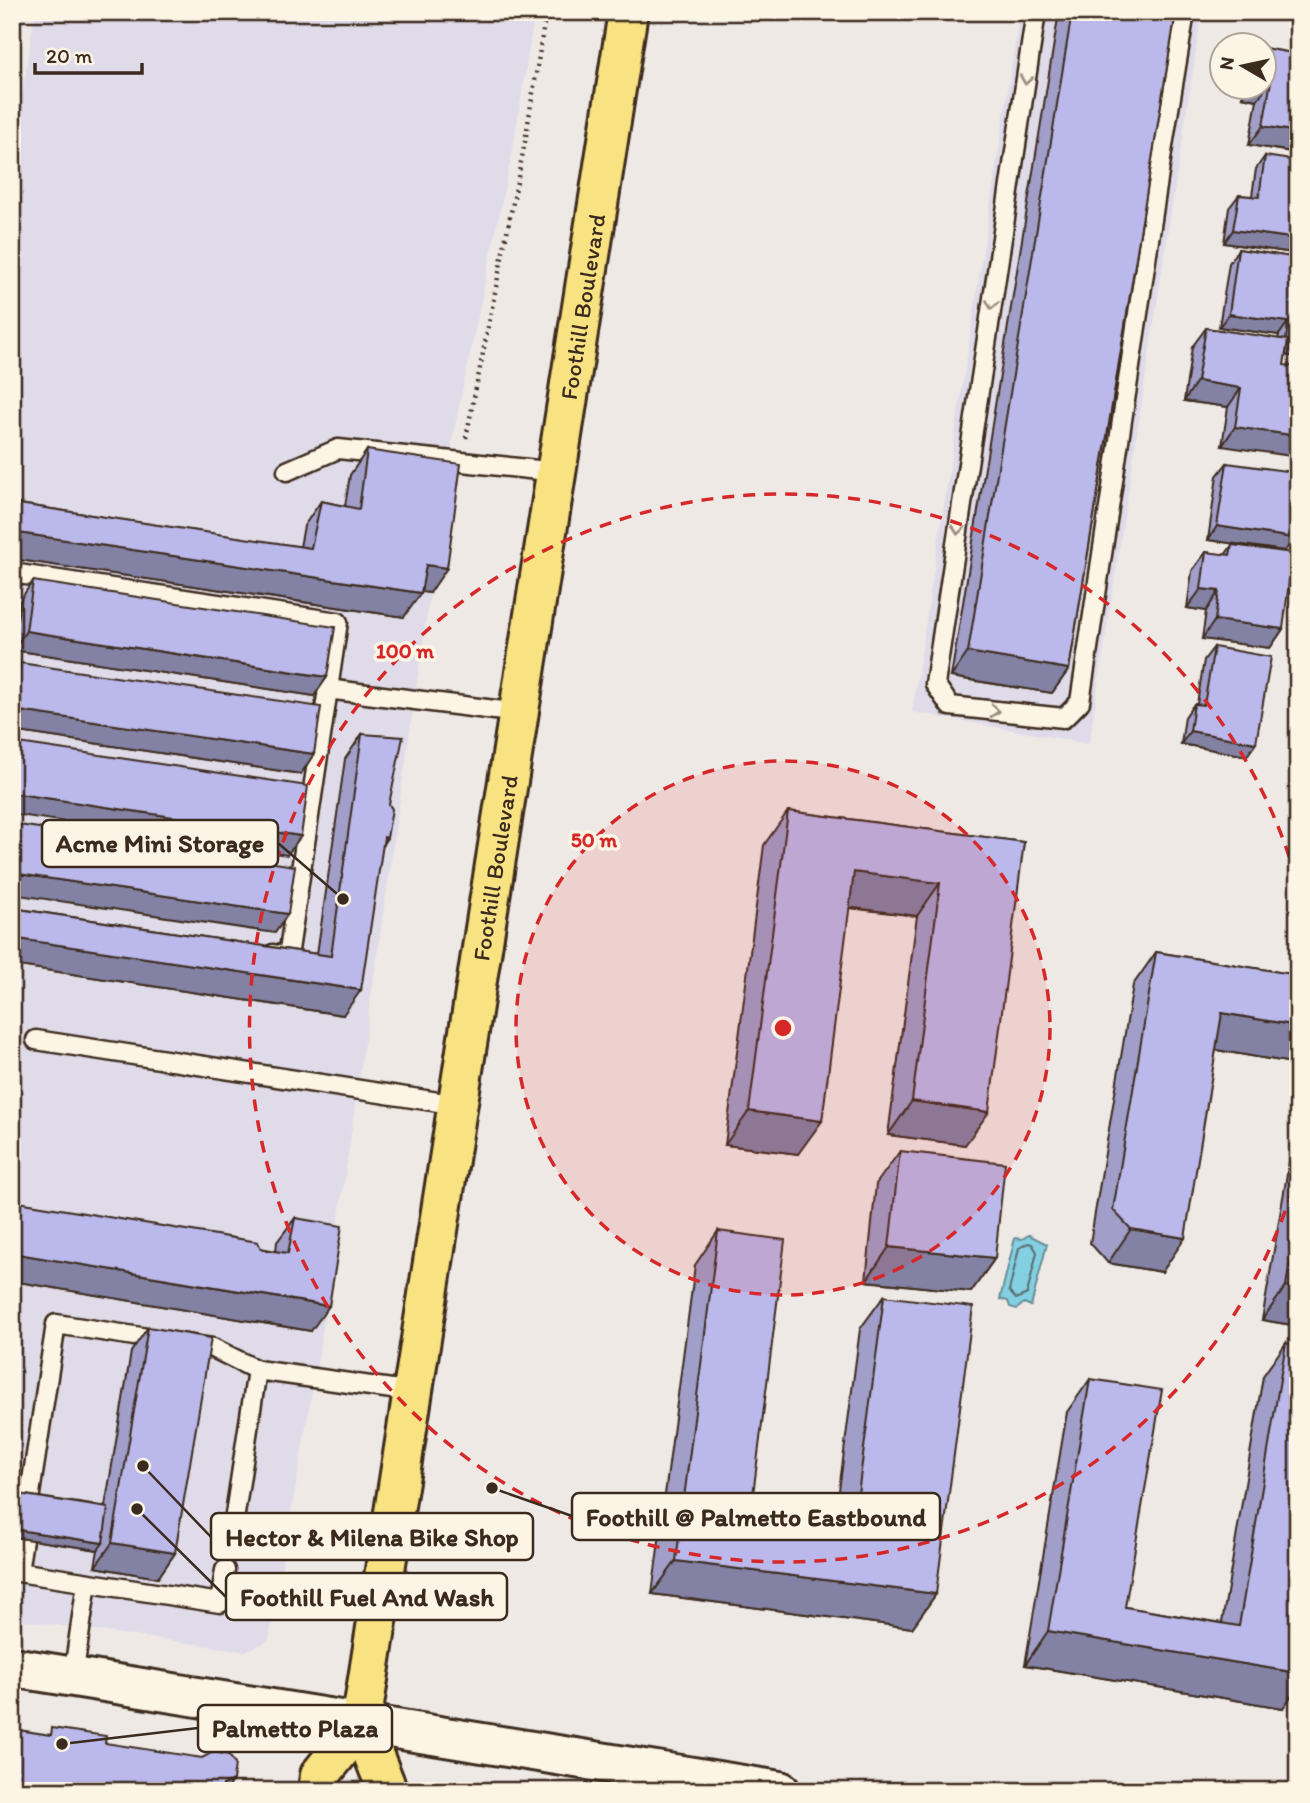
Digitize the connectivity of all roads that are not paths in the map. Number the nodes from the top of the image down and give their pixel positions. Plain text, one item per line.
1 (628, 12) edge
2 (1036, 12) edge
3 (1185, 12) edge
4 (287, 471) dead end
5 (556, 472) junction
6 (12, 573) edge
7 (327, 690) junction
8 (519, 713) junction
9 (260, 952) edge
10 (36, 1040) dead end
11 (458, 1105) junction
12 (257, 1370) junction
13 (413, 1392) junction
14 (235, 1514) dead end
15 (225, 1570) dead end
16 (87, 1583) junction
17 (12, 1667) edge
18 (73, 1677) junction
19 (361, 1724) junction
20 (668, 1782) edge
21 (318, 1791) edge
22 (384, 1791) edge
23 (780, 1791) edge

1 - 5 main road, Foothill Boulevard
2 -> 3 lane
4 - 5 lane
5 - 8 main road, Foothill Boulevard
6 - 7 lane
7 - 8 lane
7 - 9 lane
8 - 11 main road, Foothill Boulevard
10 - 11 lane
11 - 13 main road, Foothill Boulevard
12 - 13 lane
12 - 14 lane
12 - 16 lane
13 - 19 main road, Foothill Boulevard
15 - 16 lane
16 - 18 lane
17 - 18 street
18 - 19 street
19 - 20 street
19 - 21 main road, Foothill Boulevard
19 - 22 main road
20 - 23 street

